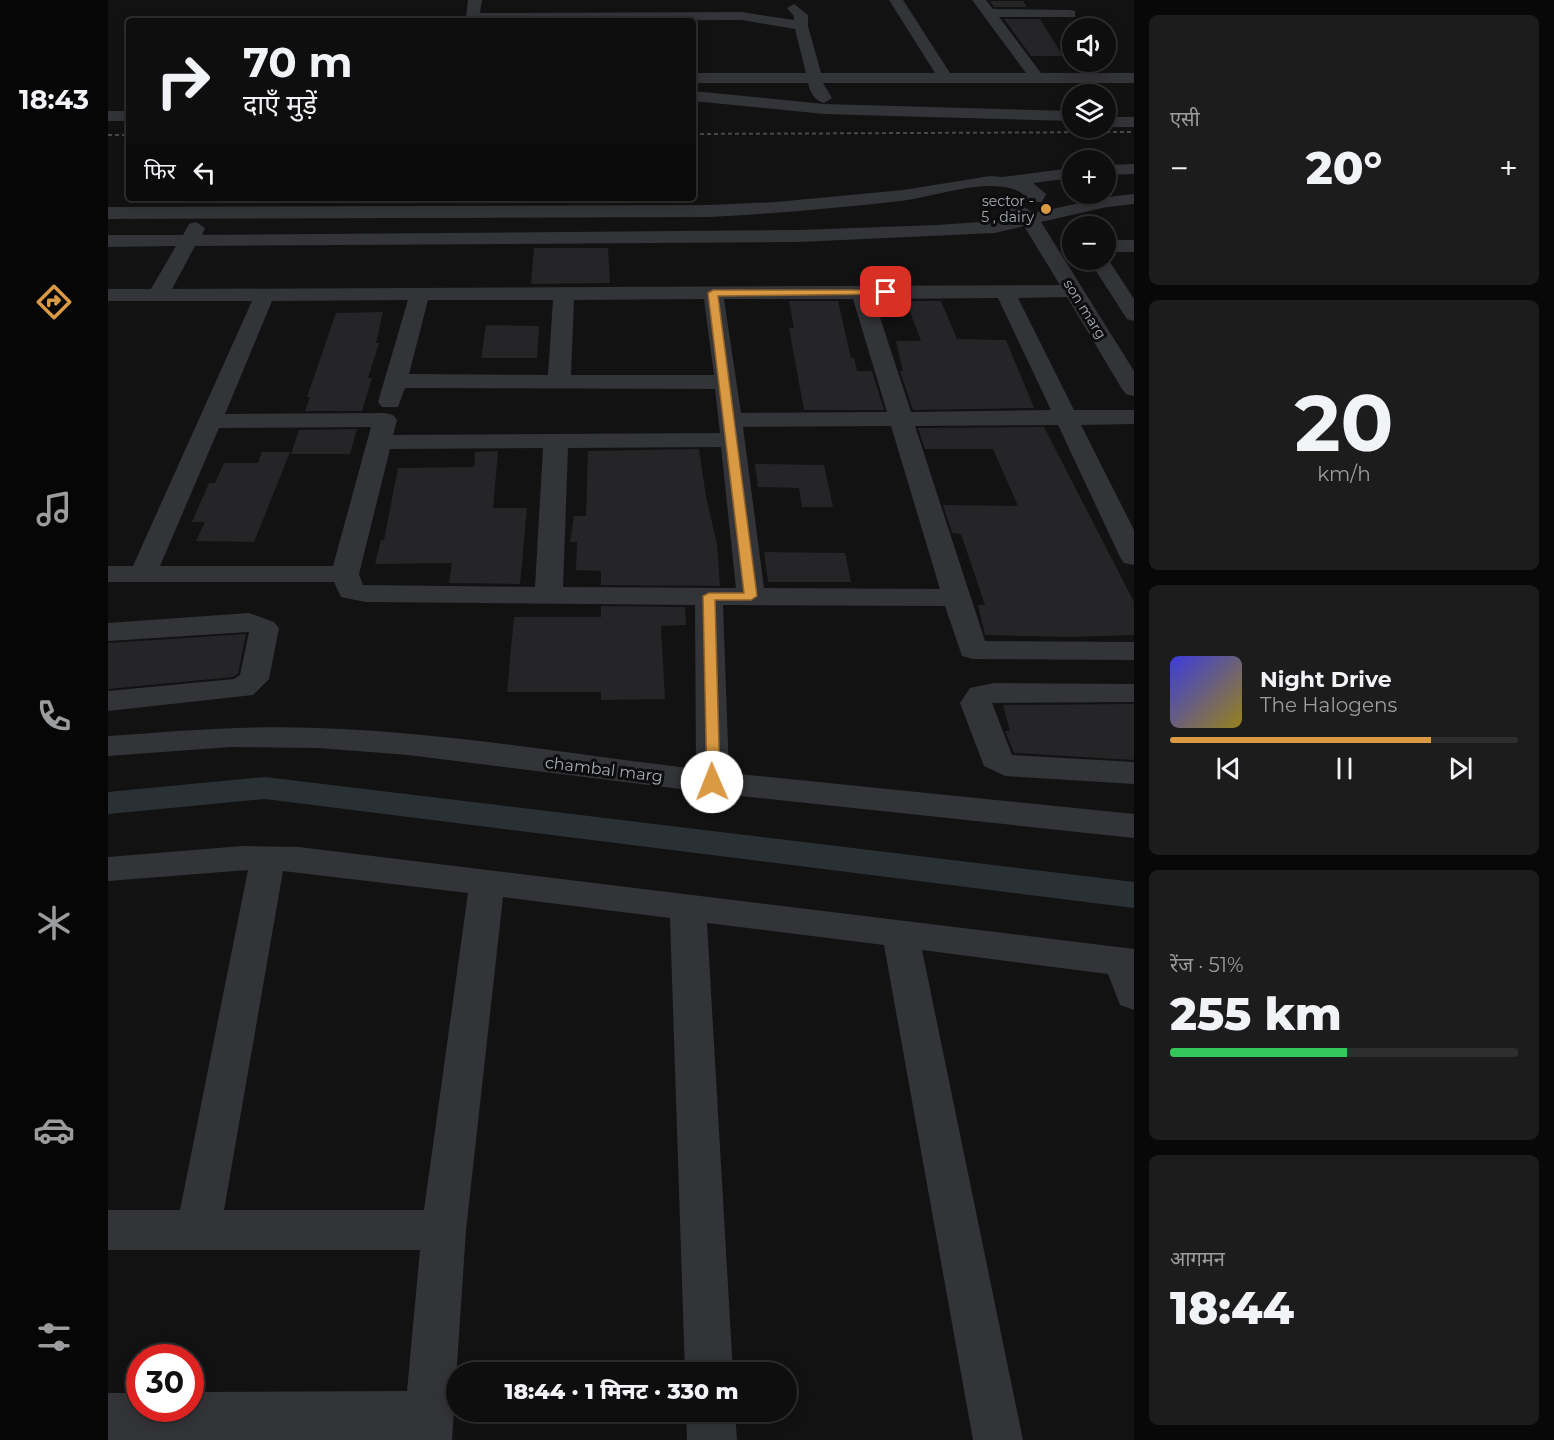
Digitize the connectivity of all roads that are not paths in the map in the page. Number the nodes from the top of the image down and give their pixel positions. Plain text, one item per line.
1 (475, 0) edge
2 (546, 0) edge
3 (656, 0) edge
4 (785, 0) edge
5 (896, 0) edge
6 (979, 0) edge
7 (1062, 0) edge
8 (988, 13) junction
9 (544, 16) junction
10 (473, 18) edge
11 (497, 18) edge
12 (556, 18) edge
13 (658, 18) edge
14 (696, 18) edge
15 (801, 26) junction
16 (1116, 66) edge
17 (696, 78) edge
18 (1037, 78) junction
19 (1130, 78) edge
20 (946, 79) junction
21 (990, 79) junction
22 (815, 80) junction
23 (696, 96) edge
24 (696, 108) edge
25 (824, 109) junction
26 (854, 111) junction
27 (994, 112) junction
28 (1116, 114) edge
29 (1134, 114) edge
30 (1062, 115) edge
31 (108, 116) edge
32 (126, 116) edge
33 (1116, 122) edge
34 (1134, 122) edge
35 (1134, 169) edge
36 (1116, 170) edge
37 (1062, 174) edge
38 (1002, 181) junction
39 (1134, 184) edge
40 (972, 186) junction
41 (1116, 187) edge
42 (1062, 194) edge
43 (1036, 198) junction
44 (1134, 199) edge
45 (996, 203) junction
46 (966, 211) dead end
47 (108, 213) edge
48 (1029, 218) junction
49 (108, 228) edge
50 (193, 234) junction
51 (108, 241) edge
52 (1046, 246) junction
53 (1062, 246) edge
54 (1116, 246) edge
55 (1134, 246) edge
56 (1106, 270) edge
57 (1073, 291) junction
58 (1005, 292) junction
59 (564, 293) junction
60 (713, 293) junction
61 (862, 293) junction
62 (265, 294) junction
63 (420, 294) junction
64 (108, 295) edge
65 (158, 295) junction
66 (1134, 315) edge
67 (396, 381) junction
68 (559, 382) junction
69 (726, 382) junction
70 (1134, 388) edge
71 (1134, 417) edge
72 (1066, 418) junction
73 (902, 419) junction
74 (210, 421) junction
75 (731, 430) junction
76 (383, 431) junction
77 (556, 441) junction
78 (1134, 557) edge
79 (108, 574) edge
80 (143, 574) junction
81 (345, 574) junction
82 (549, 595) junction
83 (709, 596) junction
84 (751, 596) junction
85 (957, 598) junction
86 (108, 632) edge
87 (1134, 651) edge
88 (1134, 693) edge
89 (116, 700) edge
90 (111, 745) edge
91 (1134, 773) edge
92 (712, 782) junction
93 (1134, 826) edge
94 (268, 859) junction
95 (108, 870) edge
96 (487, 883) junction
97 (688, 908) junction
98 (900, 934) junction
99 (1130, 973) edge
100 (108, 1230) edge
101 (198, 1230) junction
102 (444, 1230) junction
103 (709, 1362) edge
104 (711, 1422) edge
105 (124, 1425) edge
106 (428, 1428) edge
107 (712, 1440) edge
108 (998, 1440) edge

1 - 10 street
2 - 9 street
3 - 13 street
4 - 15 street
5 - 20 street
6 - 8 street
7 - 8 street
8 - 18 street
9 - 11 street
9 - 12 street
14 - 15 street
15 - 22 street
16 - 19 street
17 - 22 street
18 - 19 street
18 - 21 street
20 - 21 street
20 - 22 street
21 - 27 street
22 - 26 street
23 - 25 street
24 - 25 street
25 - 26 street
26 - 27 street
27 - 30 street
28 - 29 street
31 - 32 street
33 - 34 street
35 - 36 street
37 - 38 street
38 - 40 street
38 - 43 street
39 - 41 street
40 - 45 street, son marg
40 - 47 street
42 - 43 street
43 - 45 street
44 - 48 street
45 - 48 street, son marg
46 - 50 street
48 - 50 street
48 - 52 street, son marg
49 - 50 street
50 - 51 street
50 - 65 street
52 - 53 street
52 - 57 street, son marg
54 - 55 street
56 - 66 street
57 - 58 street
57 - 70 street, son marg
58 - 61 street
58 - 72 street
59 - 60 street
59 - 63 street
59 - 68 street
60 - 61 street
60 - 69 street
61 - 73 street
62 - 63 street
62 - 65 street
62 - 74 street
63 - 67 street
64 - 65 street
67 - 68 street
67 - 76 street
68 - 69 street
69 - 75 street
71 - 72 street
72 - 73 street
72 - 78 street
73 - 75 street
73 - 85 street
74 - 76 street
74 - 80 street
75 - 77 street
75 - 84 street
76 - 77 street
76 - 81 street
77 - 82 street
79 - 80 street
80 - 81 street
81 - 82 street
82 - 83 street
83 - 84 street
83 - 92 street
84 - 85 street
85 - 87 street
86 - 89 street
88 - 91 street
89 - 90 street
90 - 92 street, chambal marg
92 - 93 street, chambal marg
94 - 95 street
94 - 96 street
94 - 101 street
96 - 97 street
96 - 102 street
97 - 98 street
97 - 103 street
98 - 99 street
98 - 108 street
100 - 101 street
101 - 102 street
102 - 106 street
104 - 107 street
105 - 106 street

